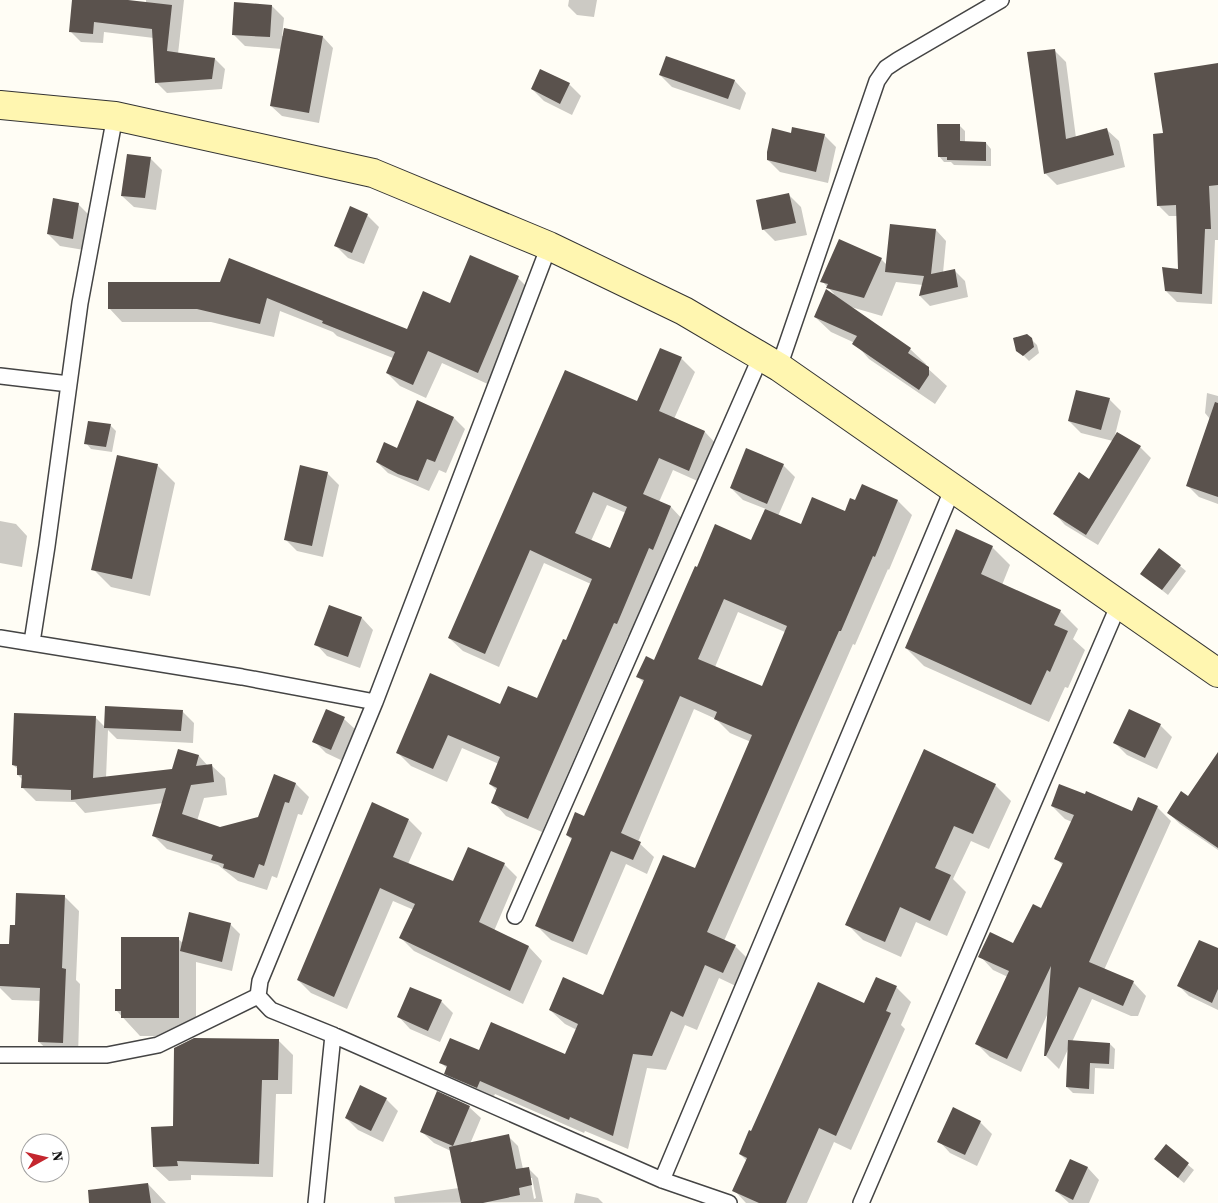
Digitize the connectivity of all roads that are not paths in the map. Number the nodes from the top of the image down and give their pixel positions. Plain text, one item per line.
1 (1001, 0) edge
2 (0, 104) edge
3 (114, 116) junction
4 (549, 246) junction
5 (770, 362) junction
6 (0, 376) edge
7 (69, 384) junction
8 (953, 488) junction
9 (1119, 604) junction
10 (0, 638) edge
11 (32, 642) junction
12 (1218, 673) edge
13 (374, 702) junction
14 (515, 916) dead end
15 (258, 996) junction
16 (333, 1035) junction
17 (0, 1054) edge
18 (662, 1180) junction
19 (316, 1203) edge
20 (729, 1203) edge
21 (860, 1203) edge

1 - 5 lane
2 - 3 main road
3 - 4 main road
3 - 7 lane
4 - 5 main road
4 - 13 lane
5 - 8 main road
5 - 14 lane
6 - 7 lane
7 - 11 lane
8 - 9 main road
8 - 18 lane
9 - 12 main road
9 - 21 lane
10 - 11 lane
11 - 13 lane
13 - 15 lane
15 - 16 lane
15 - 17 lane
16 - 18 lane
16 - 19 lane
18 - 20 lane

